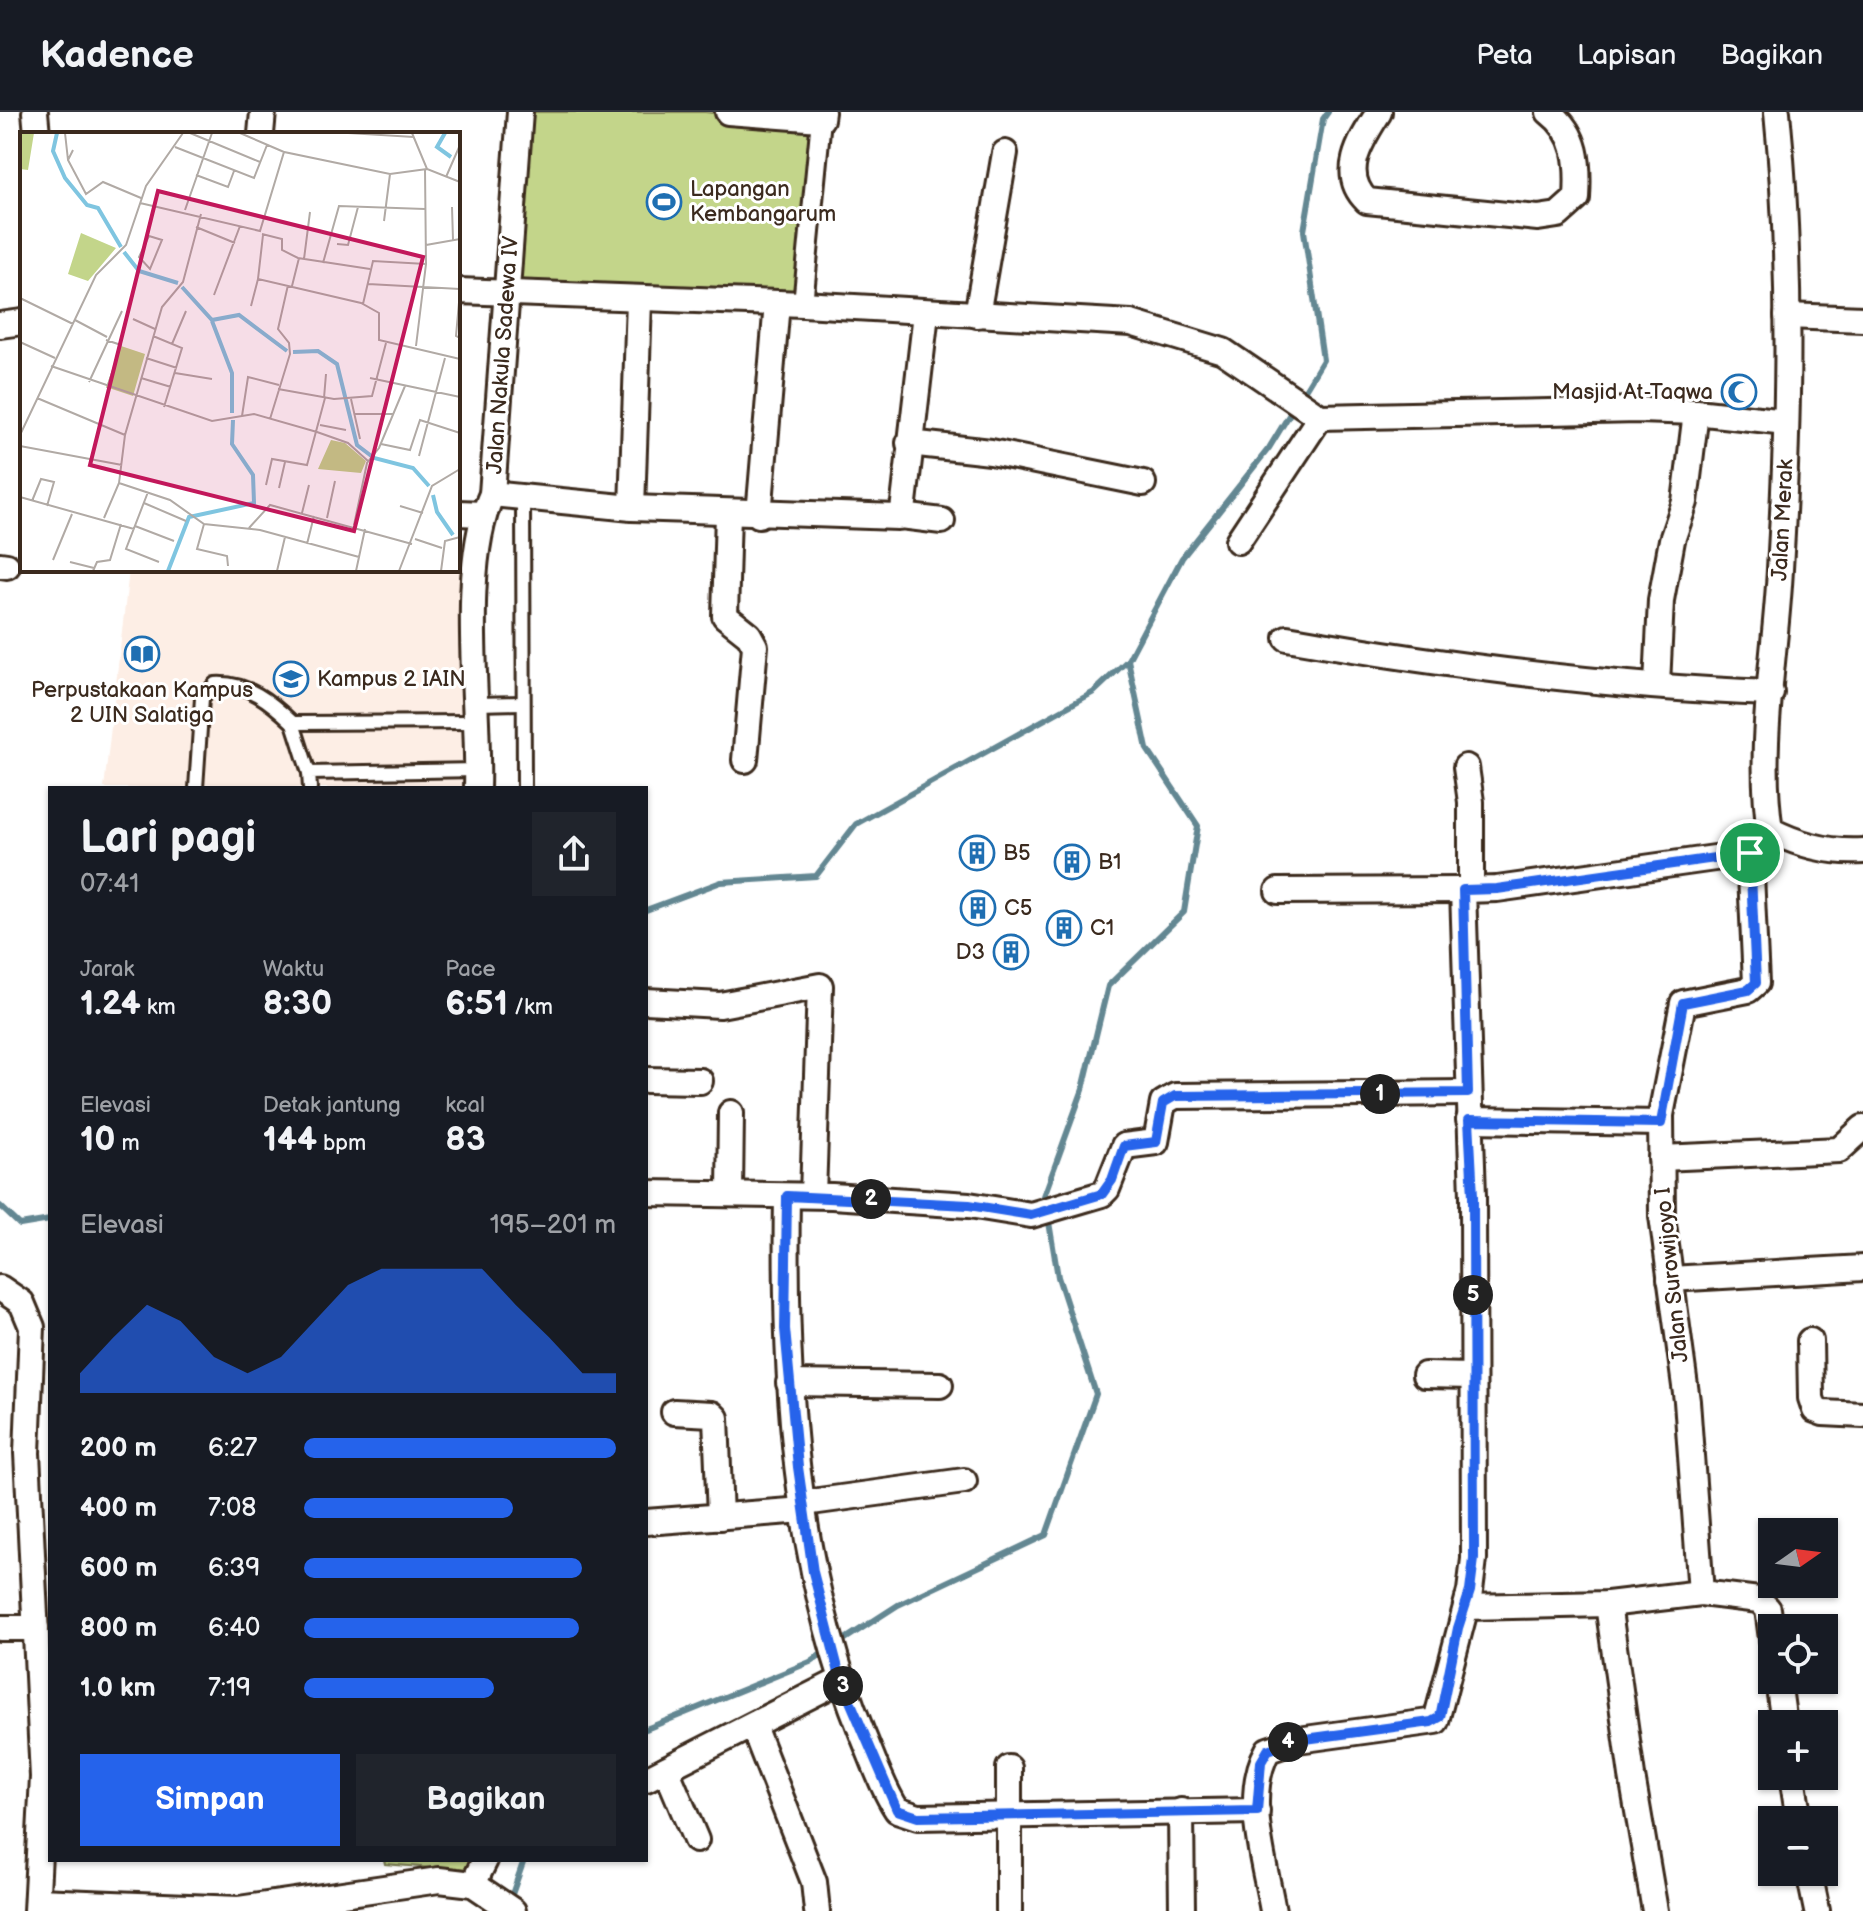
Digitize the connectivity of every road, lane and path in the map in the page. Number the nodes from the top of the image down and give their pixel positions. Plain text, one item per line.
1 (35, 112) edge
2 (263, 112) edge
3 (520, 112) edge
4 (728, 112) edge
5 (1379, 112) edge
6 (1549, 112) edge
7 (1777, 112) edge
8 (822, 116) edge
9 (37, 132) edge
10 (261, 132) edge
11 (1005, 153) dead end
12 (460, 291) edge
13 (508, 291) junction
14 (639, 300) junction
15 (777, 303) junction
16 (803, 304) junction
17 (926, 313) junction
18 (977, 315) junction
19 (1787, 316) junction
20 (1863, 319) edge
21 (20, 322) edge
22 (0, 325) edge
23 (1696, 412) junction
24 (1316, 414) junction
25 (1786, 422) junction
26 (909, 443) junction
27 (1143, 483) dead end
28 (523, 498) junction
29 (488, 504) junction
30 (632, 508) junction
31 (460, 512) edge
32 (728, 513) junction
33 (759, 515) junction
34 (901, 516) junction
35 (942, 521) dead end
36 (1238, 541) dead end
37 (1287, 638) dead end
38 (1657, 685) junction
39 (1771, 693) junction
40 (522, 703) junction
41 (476, 713) junction
42 (293, 723) junction
43 (745, 760) dead end
44 (1466, 767) dead end
45 (309, 773) junction
46 (477, 779) edge
47 (196, 786) edge
48 (310, 786) edge
49 (524, 786) edge
50 (1770, 830) junction
51 (1863, 851) edge
52 (1750, 853) junction
53 (1467, 890) junction
54 (1278, 891) dead end
55 (648, 1001) edge
56 (648, 1080) edge
57 (700, 1081) dead end
58 (1468, 1093) junction
59 (731, 1113) dead end
60 (1469, 1120) junction
61 (1661, 1123) junction
62 (1863, 1128) edge
63 (1661, 1158) junction
64 (648, 1193) edge
65 (730, 1193) junction
66 (813, 1195) junction
67 (787, 1196) junction
68 (1863, 1268) edge
69 (1670, 1279) junction
70 (0, 1288) edge
71 (1810, 1341) dead end
72 (1425, 1375) dead end
73 (1472, 1376) junction
74 (789, 1383) junction
75 (940, 1385) dead end
76 (674, 1412) dead end
77 (1863, 1415) edge
78 (38, 1446) edge
79 (964, 1481) dead end
80 (804, 1506) junction
81 (720, 1517) junction
82 (648, 1522) edge
83 (40, 1550) edge
84 (1701, 1593) junction
85 (1608, 1604) junction
86 (1466, 1607) junction
87 (1769, 1614) edge
88 (0, 1628) edge
89 (36, 1628) junction
90 (839, 1673) junction
91 (45, 1713) edge
92 (753, 1726) junction
93 (1009, 1768) dead end
94 (656, 1774) edge
95 (1181, 1811) junction
96 (1257, 1811) junction
97 (1010, 1813) junction
98 (696, 1840) dead end
99 (484, 1862) edge
100 (473, 1884) junction
101 (1812, 1886) edge
102 (37, 1906) edge
103 (506, 1906) edge
104 (817, 1911) edge
105 (1009, 1911) edge
106 (1182, 1911) edge
107 (1273, 1911) edge
108 (1655, 1911) edge
109 (1817, 1911) edge

1 - 9 street
2 - 10 street
3 - 13 street, Jalan Nakula Sadewa IV
4 - 8 street
5 - 6 street
7 - 19 street, Jalan Merak
8 - 16 street
11 - 18 street
12 - 13 street
13 - 14 street
13 - 29 street, Jalan Nakula Sadewa IV
14 - 15 street
14 - 30 street
15 - 16 street
15 - 33 street
16 - 17 street
17 - 18 street
17 - 26 street
18 - 24 street
19 - 20 street
19 - 25 street, Jalan Merak
21 - 22 street
23 - 24 street
23 - 25 street
23 - 38 street
24 - 36 street
25 - 39 street, Jalan Merak
26 - 27 street
26 - 34 street
28 - 29 street
28 - 30 street
28 - 40 lane
29 - 31 street
29 - 41 street, Jalan Nakula Sadewa IV
30 - 32 street
32 - 33 street
32 - 43 street
33 - 34 street
34 - 35 street
37 - 38 street
38 - 39 street
39 - 50 street, Jalan Merak
40 - 41 lane
40 - 49 lane
41 - 42 lane
41 - 46 street, Jalan Nakula Sadewa IV
42 - 45 lane
42 - 47 lane
44 - 53 street
45 - 46 lane
45 - 48 lane
50 - 51 street
50 - 52 street
52 - 53 street
52 - 61 street, Jalan Surowijoyo I
53 - 54 street
53 - 58 street
55 - 66 street
56 - 57 street
58 - 60 street
58 - 66 street
59 - 65 street
60 - 61 street
60 - 73 street
61 - 63 street, Jalan Surowijoyo I
62 - 63 street
63 - 69 street, Jalan Surowijoyo I
64 - 65 street
65 - 67 street
66 - 67 street
67 - 74 street
68 - 69 street
69 - 84 street, Jalan Surowijoyo I
70 - 78 street
71 - 77 street
72 - 73 street
73 - 86 street
74 - 75 street
74 - 80 street
76 - 81 street
78 - 83 street
79 - 80 street
80 - 81 street
80 - 90 street
81 - 82 street
83 - 89 street
84 - 85 street
84 - 87 street
85 - 86 street
85 - 108 street
86 - 96 street
88 - 89 street
89 - 91 street
90 - 92 street
90 - 97 street
91 - 102 street
92 - 94 street
92 - 104 street
93 - 97 street
94 - 98 street
95 - 96 street
95 - 97 street
95 - 106 street
96 - 107 street
97 - 105 street
99 - 100 street
100 - 102 street
100 - 103 street
101 - 109 street

